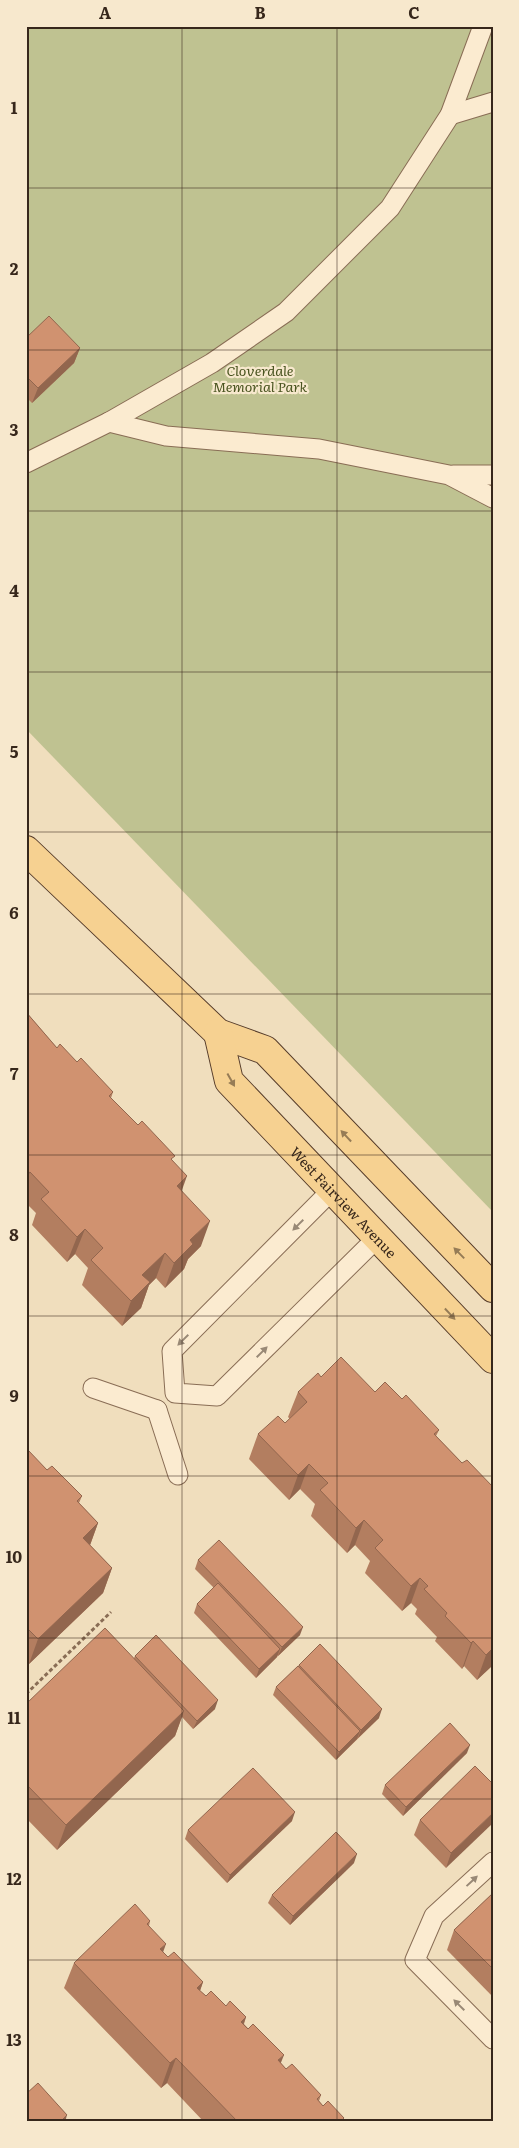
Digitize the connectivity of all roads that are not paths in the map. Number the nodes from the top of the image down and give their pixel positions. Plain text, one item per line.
1 (483, 26) edge
2 (493, 102) edge
3 (450, 115) junction
4 (109, 422) junction
5 (26, 463) edge
6 (493, 474) edge
7 (449, 475) junction
8 (493, 498) edge
9 (27, 851) edge
10 (218, 1033) junction
11 (332, 1190) junction
12 (378, 1237) junction
13 (493, 1288) edge
14 (493, 1359) edge
15 (93, 1388) dead end
16 (174, 1393) junction
17 (157, 1410) junction
18 (178, 1476) dead end
19 (493, 1862) edge
20 (493, 2039) edge

1 - 3 lane
2 - 3 lane
3 - 4 lane
4 - 5 lane
4 - 7 lane
6 - 7 lane
7 - 8 lane
9 - 10 main road
10 -> 11 main road, West Fairview Avenue
13 -> 10 main road
11 - 12 main road, West Fairview Avenue
11 -> 16 lane
12 -> 14 main road, West Fairview Avenue
16 -> 12 lane
15 - 17 lane
16 - 17 lane
17 - 18 lane
20 -> 19 lane

